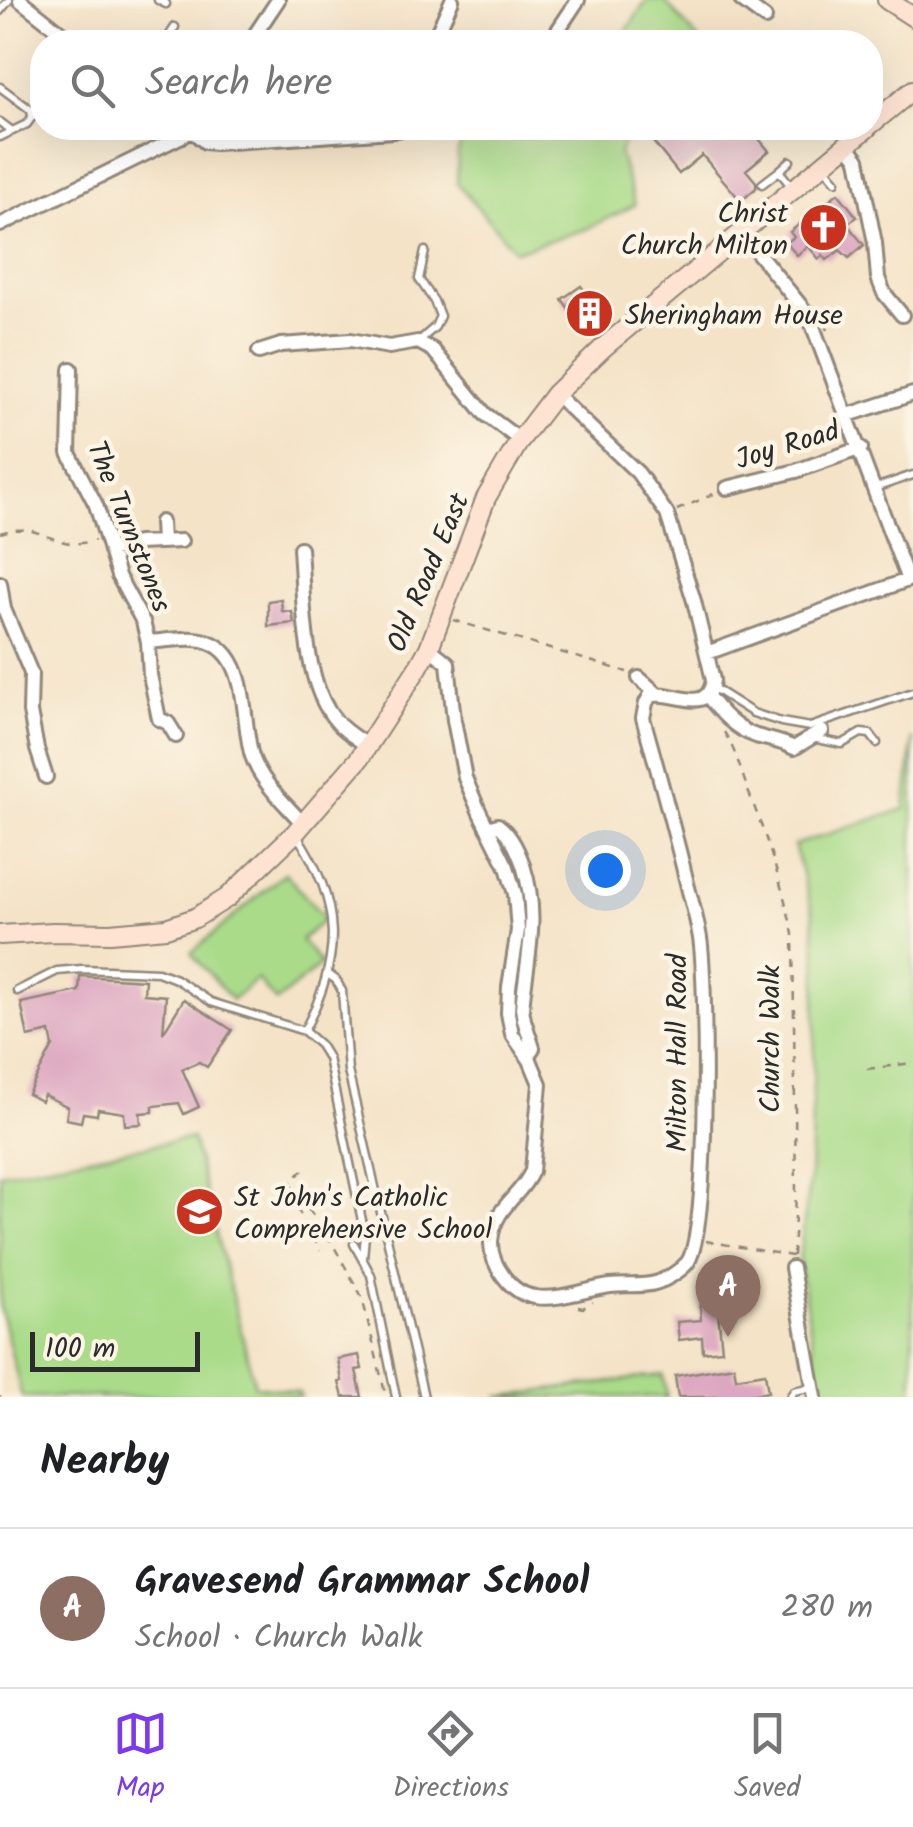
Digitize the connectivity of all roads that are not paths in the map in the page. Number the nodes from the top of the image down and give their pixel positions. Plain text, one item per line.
1 (9, 0) edge
2 (20, 0) edge
3 (278, 0) edge
4 (452, 0) edge
5 (578, 0) edge
6 (740, 0) edge
7 (886, 0) edge
8 (760, 9) edge
9 (0, 12) edge
10 (913, 17) edge
11 (175, 27) dead end
12 (58, 30) edge
13 (173, 30) edge
14 (258, 30) edge
15 (438, 30) edge
16 (558, 30) edge
17 (0, 87) edge
18 (913, 90) edge
19 (30, 109) edge
20 (883, 115) edge
21 (30, 120) edge
22 (0, 122) edge
23 (12, 131) junction
24 (0, 137) edge
25 (167, 140) edge
26 (202, 140) edge
27 (254, 140) edge
28 (853, 140) edge
29 (847, 145) junction
30 (790, 161) dead end
31 (822, 165) junction
32 (779, 171) junction
33 (836, 181) dead end
34 (762, 184) dead end
35 (794, 188) junction
36 (0, 225) edge
37 (741, 232) junction
38 (425, 251) dead end
39 (902, 315) dead end
40 (418, 342) junction
41 (259, 352) dead end
42 (71, 369) dead end
43 (52, 386) dead end
44 (70, 387) junction
45 (555, 394) junction
46 (913, 394) edge
47 (848, 415) junction
48 (520, 440) junction
49 (861, 448) junction
50 (913, 475) edge
51 (727, 488) road end
52 (875, 488) junction
53 (160, 522) dead end
54 (181, 541) dead end
55 (162, 542) junction
56 (300, 548) dead end
57 (110, 551) junction
58 (911, 579) edge
59 (0, 584) edge
60 (148, 642) junction
61 (429, 648) junction
62 (708, 653) junction
63 (639, 678) road end
64 (913, 692) edge
65 (656, 693) junction
66 (704, 694) junction
67 (817, 734) joint
68 (176, 736) dead end
69 (876, 743) dead end
70 (368, 746) junction
71 (46, 777) dead end
72 (300, 829) junction
73 (0, 935) edge
74 (328, 974) junction
75 (17, 991) dead end
76 (304, 1032) junction
77 (354, 1244) dead end
78 (363, 1258) junction
79 (793, 1262) road end
80 (814, 1392) edge
81 (396, 1397) edge
82 (424, 1397) edge
83 (790, 1397) edge

1 - 9 lane
2 - 12 street
3 - 14 street
4 - 15 street
5 - 16 street
6 - 8 street
7 - 10 main road
11 - 13 lane
17 - 19 lane
18 - 20 main road, Old Road East
21 - 23 lane
22 - 23 lane
23 - 24 lane
25 - 36 street
26 - 27 street
28 - 29 main road, Old Road East
29 - 31 main road, Old Road East
29 - 39 street
30 - 32 lane
31 - 33 lane
31 - 35 main road, Old Road East
32 - 34 lane
32 - 35 lane
35 - 37 main road, Old Road East
37 - 45 main road, Old Road East
37 - 47 street
38 - 40 lane
40 - 41 street
40 - 48 street
42 - 44 street, The Turnstones
43 - 44 street
44 - 57 street, The Turnstones
45 - 48 main road, Old Road East
45 - 62 street
46 - 47 street
47 - 49 street
48 - 61 main road, Old Road East
49 - 51 street, Joy Road
49 - 52 street
50 - 52 lane
52 - 58 street
53 - 55 street
54 - 55 street
55 - 57 street
56 - 70 street
57 - 60 street, The Turnstones
58 - 62 street
59 - 71 street
60 - 68 street, The Turnstones
60 - 72 street, The Turnstones
61 - 65 street, Milton Hall Road
61 - 70 main road, Old Road East
62 - 66 street
63 - 65 street
64 - 66 lane
65 - 66 street
66 - 67 street
67 - 69 lane
70 - 72 main road, Old Road East
72 - 73 main road, Old Road East
72 - 74 lane
74 - 76 lane
74 - 82 lane
75 - 76 lane
76 - 78 lane
77 - 78 lane
78 - 81 lane
79 - 80 street
80 - 83 lane

